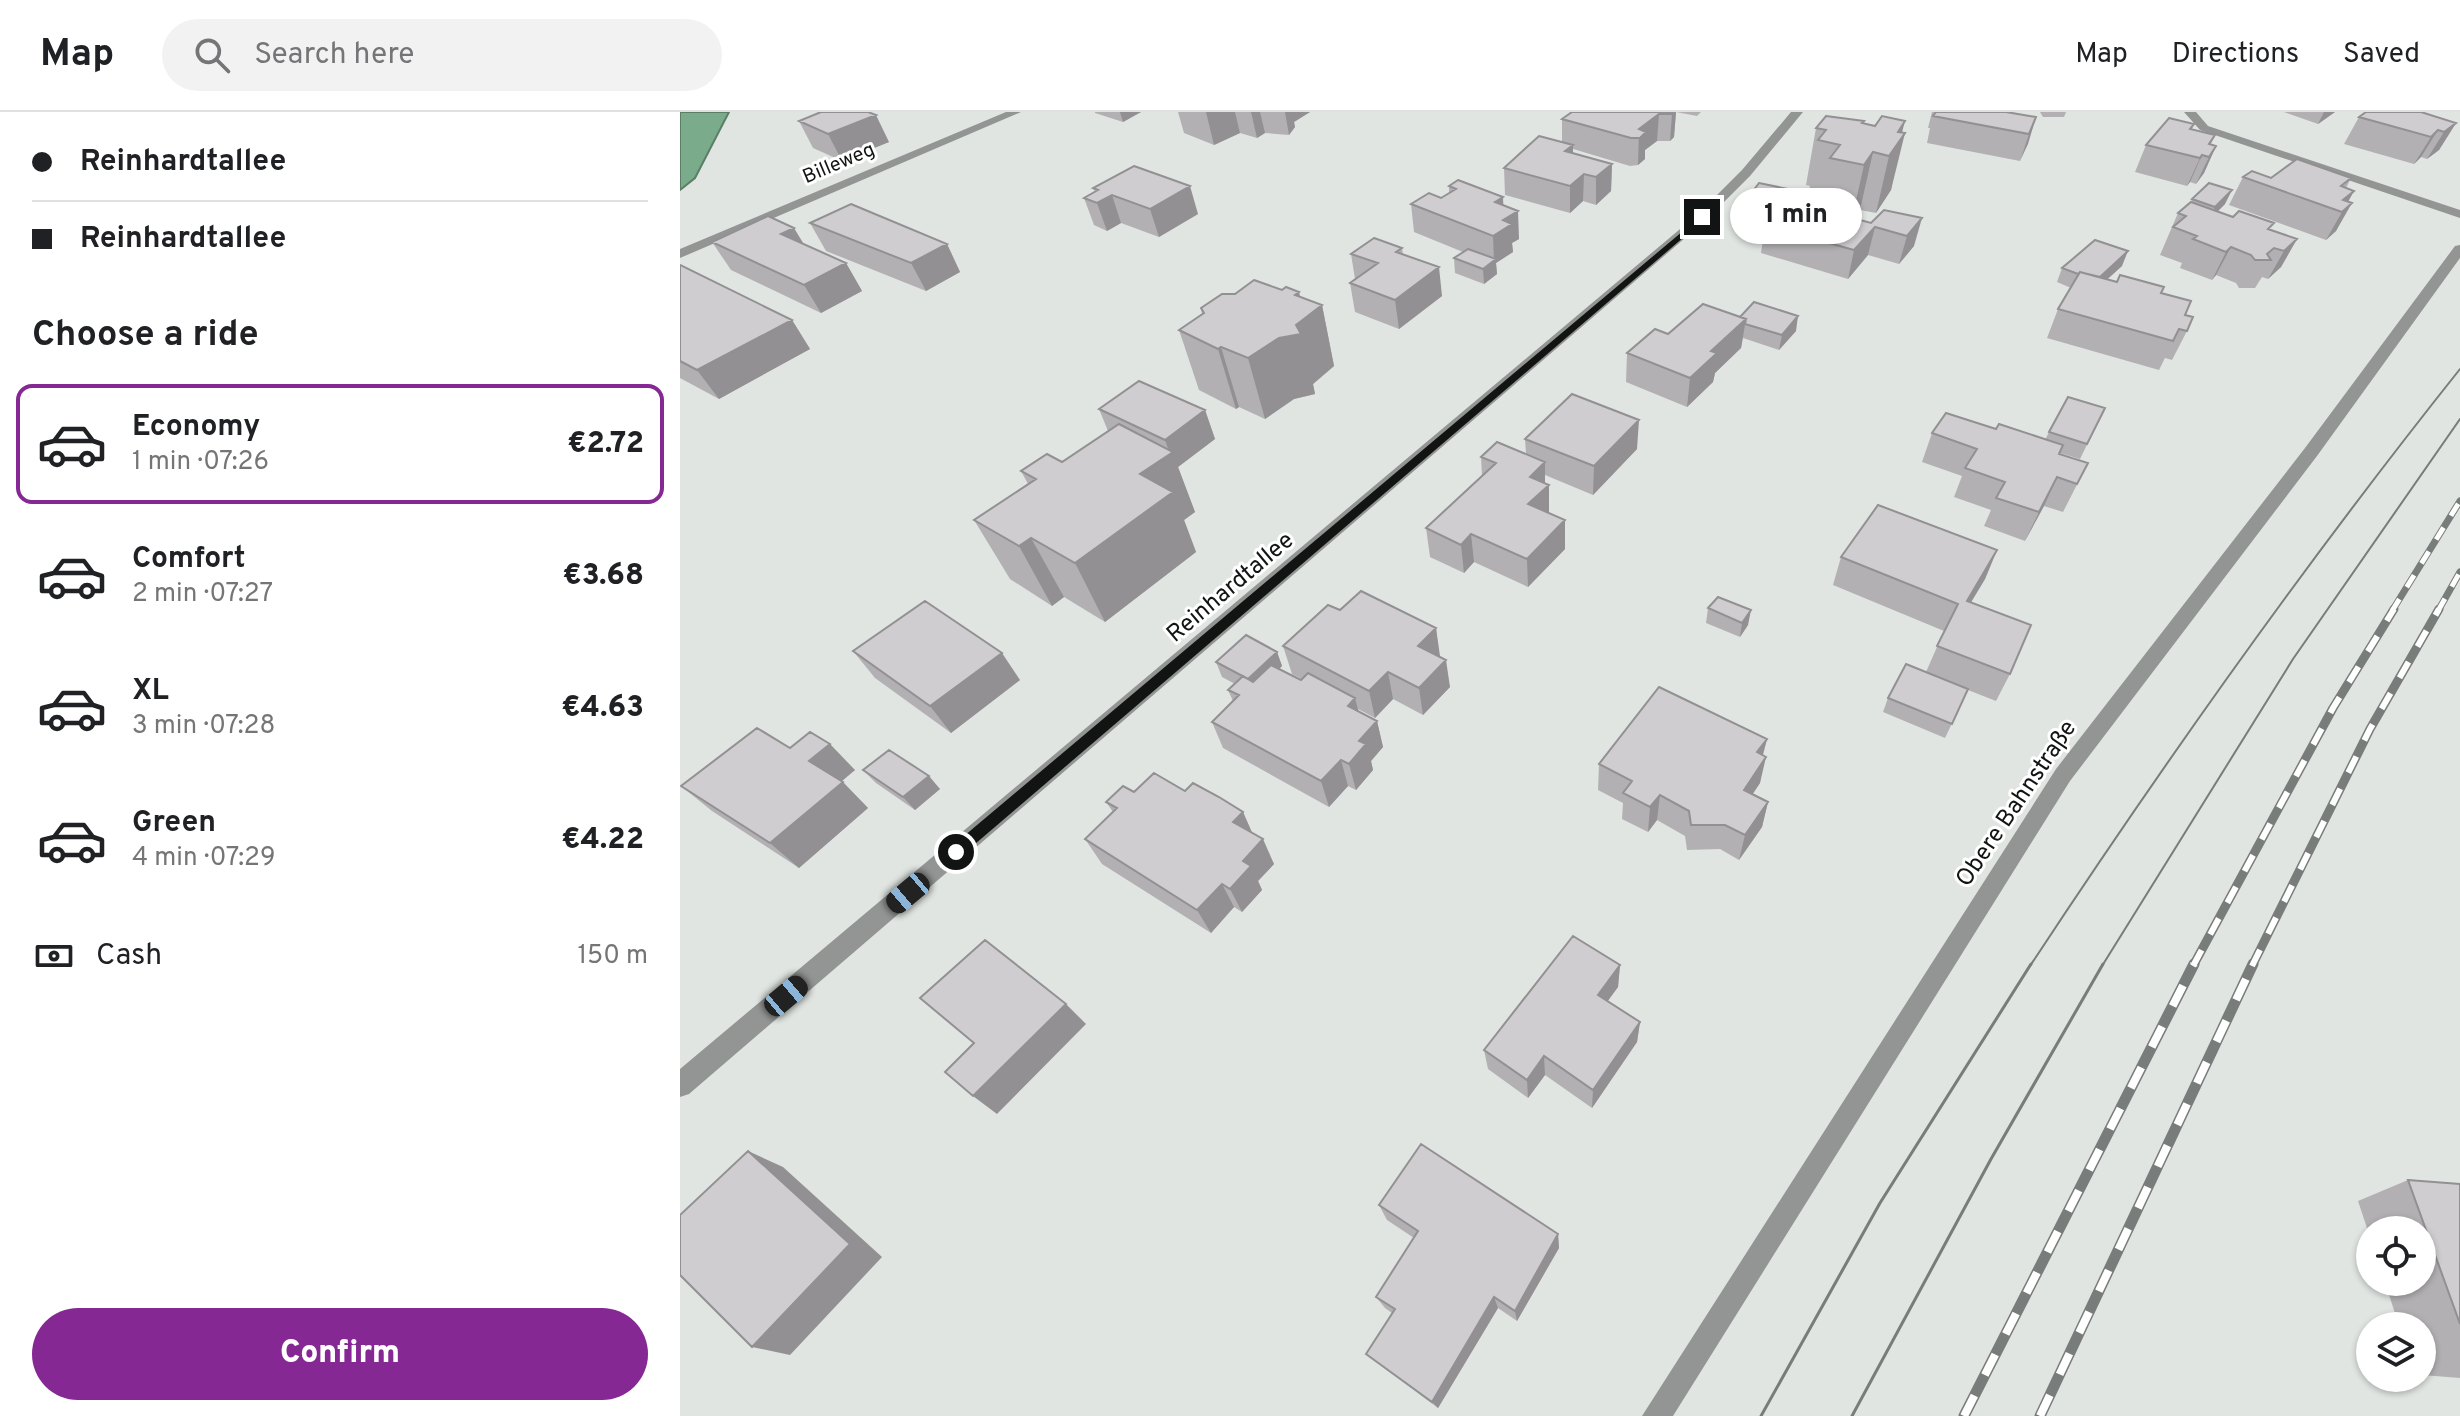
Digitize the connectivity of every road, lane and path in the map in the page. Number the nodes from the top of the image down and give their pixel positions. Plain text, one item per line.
1 (1015, 112) edge
2 (1797, 112) edge
3 (2190, 112) edge
4 (2460, 214) edge
5 (2460, 249) edge
6 (680, 254) edge
7 (680, 1085) edge
8 (1656, 1416) edge

1 - 6 street, Billeweg
2 - 7 street, Reinhardtallee
3 - 4 street
5 - 8 street, Obere Bahnstraße

